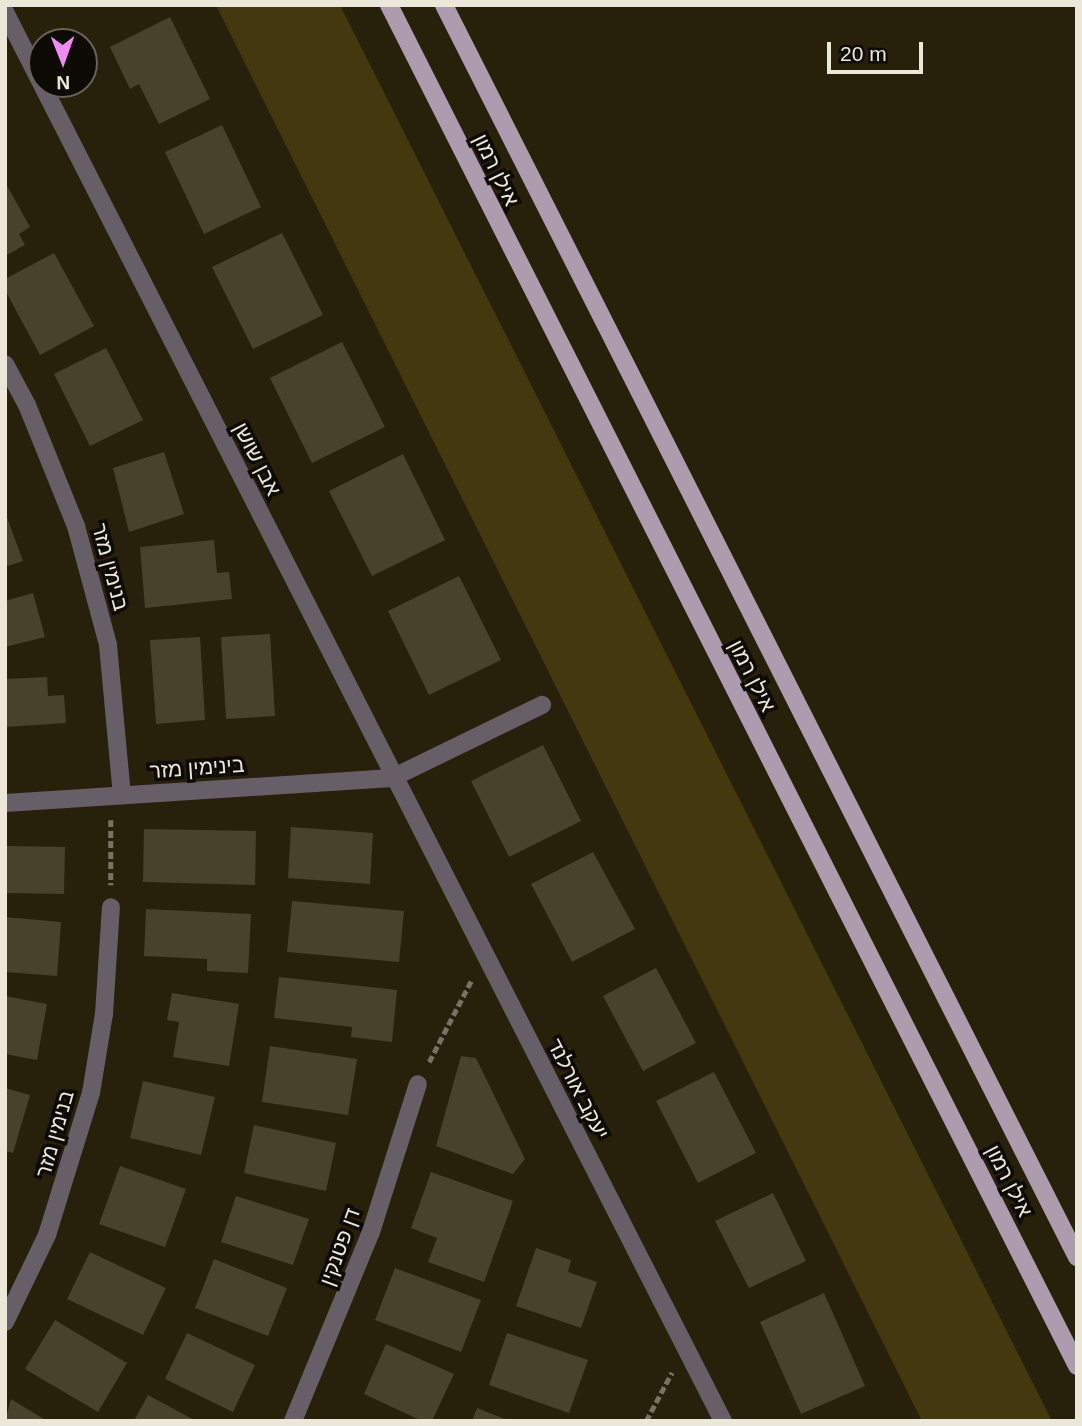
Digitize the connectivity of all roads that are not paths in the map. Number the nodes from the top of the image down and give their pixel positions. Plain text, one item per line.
1 (389, 5) edge
2 (444, 5) edge
3 (5, 12) edge
4 (5, 364) edge
5 (542, 705) dead end
6 (392, 778) junction
7 (116, 796) junction
8 (5, 803) edge
9 (111, 906) road end
10 (418, 1084) road end
11 (1077, 1257) edge
12 (5, 1322) edge
13 (1077, 1366) edge
14 (293, 1421) edge
15 (723, 1421) edge

1 - 13 main road, אילן רמון
2 - 11 main road, אילן רמון
3 - 6 street, אבן שושן
4 - 7 street, בנימין מזר
5 - 6 street
6 - 7 street, בינימין מזר
6 - 15 street, יעקב אורלנד
7 - 8 street, בינימין מזר
9 - 12 street, בנימין מזר
10 - 14 street, דן פטנקין

